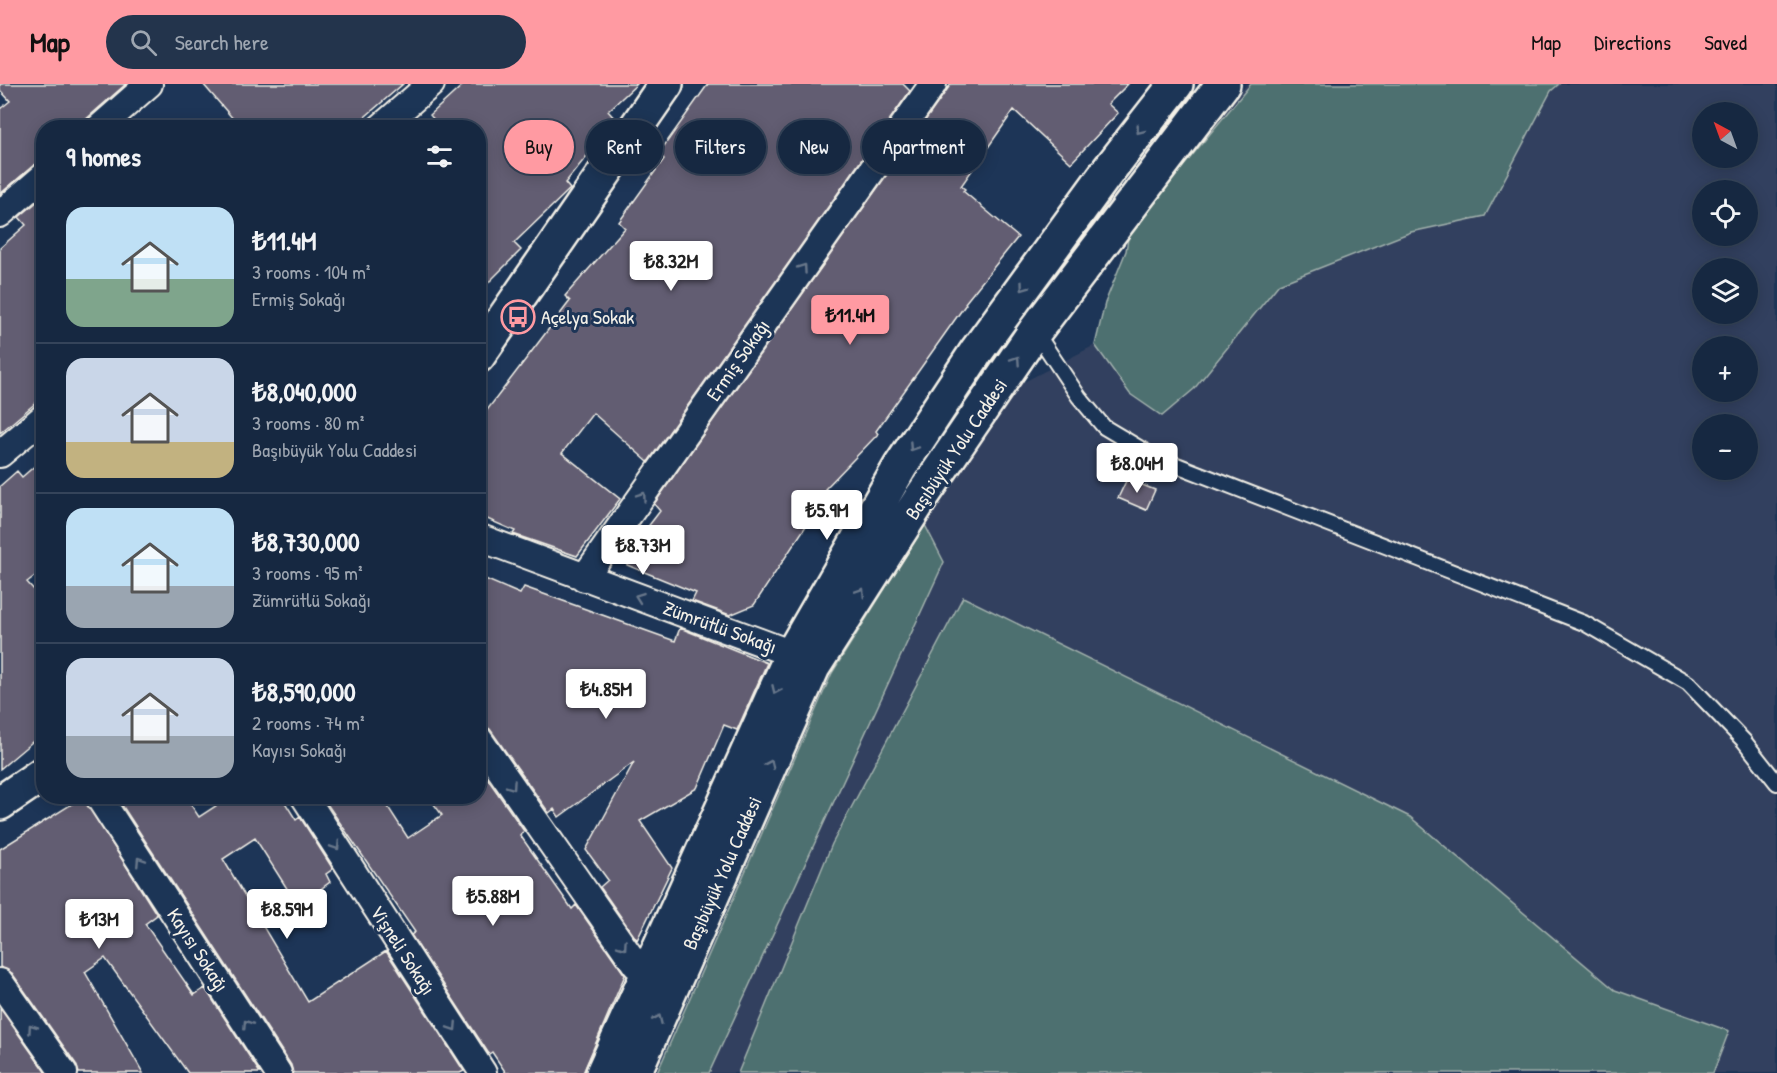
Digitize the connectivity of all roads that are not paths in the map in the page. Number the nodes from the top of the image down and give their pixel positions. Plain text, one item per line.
1 (149, 84) edge
2 (430, 84) edge
3 (666, 84) edge
4 (933, 84) edge
5 (1176, 84) edge
6 (1223, 84) edge
7 (108, 120) edge
8 (389, 120) edge
9 (36, 183) edge
10 (0, 214) edge
11 (1035, 331) junction
12 (486, 344) edge
13 (36, 424) edge
14 (0, 454) edge
15 (486, 540) edge
16 (584, 578) junction
17 (792, 654) junction
18 (486, 749) edge
19 (36, 779) edge
20 (1777, 783) edge
21 (0, 803) edge
22 (103, 804) edge
23 (309, 804) edge
24 (649, 972) junction
25 (0, 982) edge
26 (64, 1073) edge
27 (278, 1073) edge
28 (483, 1073) edge
29 (603, 1073) edge
30 (634, 1073) edge

1 - 7 street
2 - 8 street
3 - 12 main road
16 -> 4 street, Ermiş Sokağı
5 -> 17 main road, Başıbüyük Yolu Caddesi
6 - 11 main road, Başıbüyük Yolu Caddesi
9 - 10 street
11 - 20 lane
30 -> 11 main road, Başıbüyük Yolu Caddesi
13 - 14 street
15 - 16 street, Zümrütlü Sokağı
17 -> 16 street, Zümrütlü Sokağı
17 -> 24 main road, Başıbüyük Yolu Caddesi
18 -> 24 street
19 - 21 main road
27 -> 22 street, Kayısı Sokağı
23 -> 28 street, Vişneli Sokağı
24 - 29 main road, Başıbüyük Yolu Caddesi
26 -> 25 street

